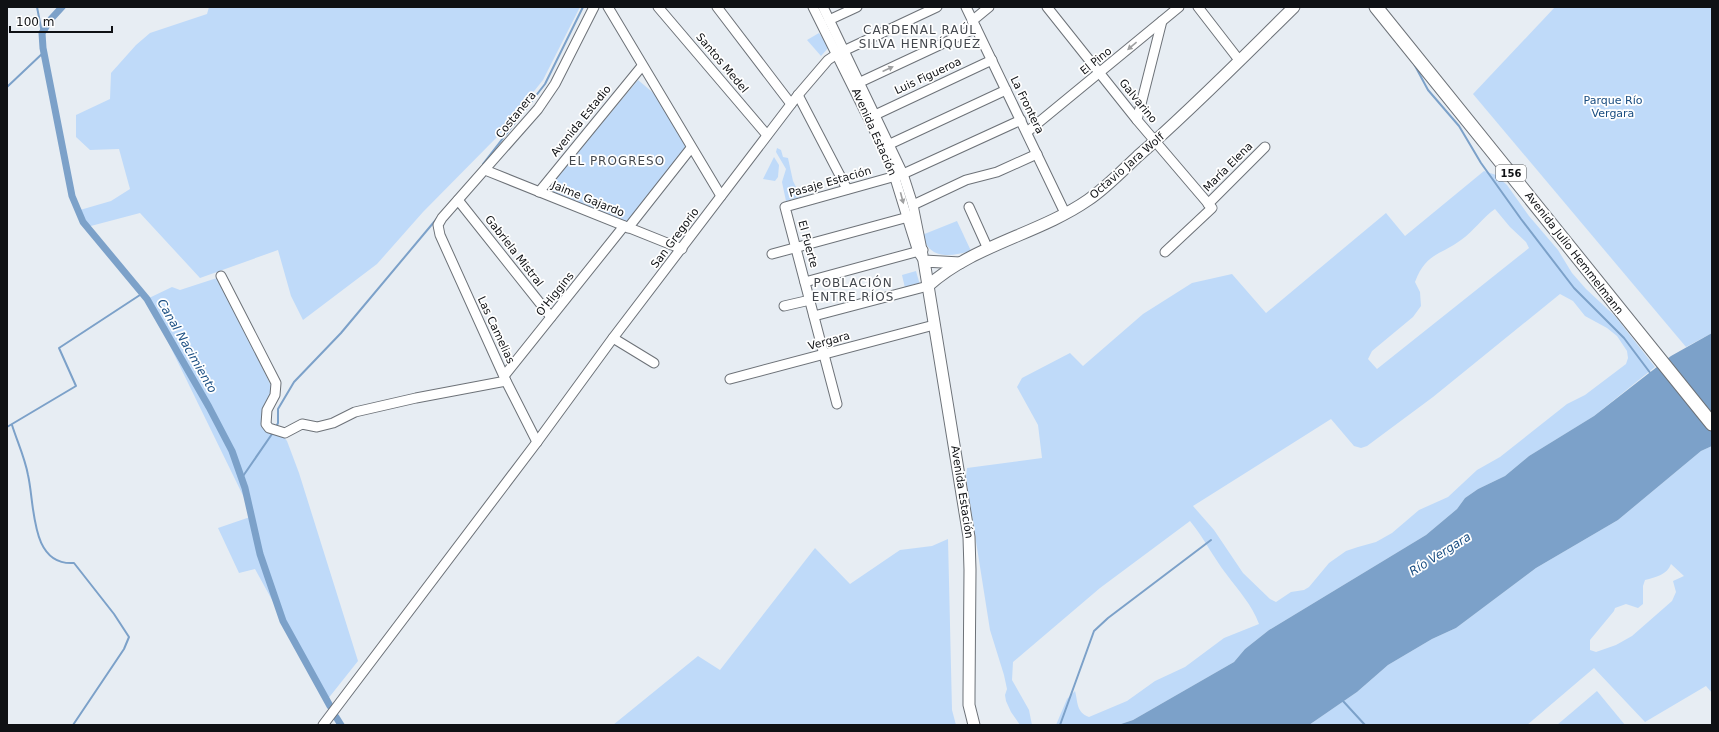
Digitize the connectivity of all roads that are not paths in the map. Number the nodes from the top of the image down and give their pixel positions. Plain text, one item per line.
1 (594, 7) edge
2 (608, 7) edge
3 (658, 7) edge
4 (717, 7) edge
5 (813, 7) edge
6 (822, 7) edge
7 (857, 7) edge
8 (937, 7) edge
9 (966, 7) edge
10 (989, 7) edge
11 (1047, 7) edge
12 (1179, 7) edge
13 (1198, 7) edge
14 (1294, 7) edge
15 (1376, 7) edge
16 (829, 20) junction
17 (1162, 21) junction
18 (974, 24) junction
19 (840, 52) junction
20 (992, 60) junction
21 (1240, 60) junction
22 (642, 66) junction
23 (1100, 73) junction
24 (856, 84) junction
25 (1006, 90) junction
26 (798, 95) junction
27 (791, 104) junction
28 (875, 114) junction
29 (1021, 120) junction
30 (1138, 120) junction
31 (1027, 132) junction
32 (767, 135) junction
33 (1155, 142) junction
34 (890, 144) junction
35 (691, 148) junction
36 (1265, 148) dead end
37 (1037, 154) junction
38 (485, 170) junction
39 (899, 175) junction
40 (846, 189) junction
41 (539, 192) junction
42 (722, 196) junction
43 (458, 200) junction
44 (913, 205) junction
45 (1210, 206) junction
46 (786, 207) joint
47 (969, 207) dead end
48 (1065, 213) junction
49 (911, 216) junction
50 (438, 225) joint
51 (626, 227) junction
52 (796, 247) junction
53 (682, 249) junction
54 (988, 249) junction
55 (1165, 252) dead end
56 (772, 254) dead end
57 (922, 254) junction
58 (960, 263) junction
59 (221, 276) dead end
60 (805, 282) junction
61 (928, 286) junction
62 (810, 300) junction
63 (784, 306) dead end
64 (814, 316) junction
65 (551, 317) junction
66 (934, 325) junction
67 (613, 338) junction
68 (824, 354) junction
69 (654, 363) dead end
70 (505, 379) junction
71 (730, 379) dead end
72 (837, 404) dead end
73 (1712, 424) edge
74 (537, 442) junction
75 (323, 725) edge
76 (974, 725) edge

1 - 38 street, Costanera
2 - 22 street
3 - 32 street, Santos Medel
4 - 27 street
5 - 19 street, Avenida Estación
6 - 16 street, Avenida Estación
7 - 16 street
8 - 19 street, San Gregorio
9 - 18 street, La Frontera
10 - 18 street
11 - 23 street, Galvarino
12 - 17 street, El Pino
13 - 21 street
14 - 21 main road, Octavio Jara Wolf
15 - 73 highway, Avenida Julio Hemmelmann / 156
16 - 19 street, Avenida Estación
17 -> 23 street, El Pino
17 - 30 street
18 - 20 street, La Frontera
24 -> 18 street
19 - 24 street, Avenida Estación
19 - 26 street, San Gregorio
20 - 25 street, La Frontera
20 - 28 street, Luis Figueroa
21 - 33 main road, Octavio Jara Wolf
22 - 35 street
22 - 41 street, Avenida Estadio
23 - 30 street, Galvarino
23 - 31 street, El Pino
24 - 28 street, Avenida Estación
24 - 39 street, Avenida Estación
25 - 29 street, La Frontera
25 - 34 street
26 - 27 street, San Gregorio
26 - 40 street
27 - 32 street, San Gregorio
28 - 34 street, Avenida Estación
29 - 31 street, La Frontera
29 - 39 street, Pasaje Estación
30 - 33 street, Galvarino
31 - 37 street, La Frontera
32 - 42 street, San Gregorio
33 - 45 street, Galvarino
33 - 48 main road, Octavio Jara Wolf
34 - 39 street, Avenida Estación
35 - 42 street
35 - 51 street, O'Higgins
36 - 45 street, María Elena
37 - 44 street
37 - 48 street, La Frontera
38 - 41 street, Jaime Gajardo
38 - 43 street, Costanera
39 - 40 street, Pasaje Estación
39 - 44 street, Avenida Estación
39 -> 49 street, Avenida Estación
40 - 46 street, Pasaje Estación
41 - 51 street, Jaime Gajardo
42 - 53 street, San Gregorio
43 - 50 street, Costanera
43 - 65 street, Gabriela Mistral
44 - 49 street, Avenida Estación
45 - 55 street, María Elena
46 - 52 street, El Fuerte
47 - 54 street
48 - 54 main road, Octavio Jara Wolf
49 - 52 street
49 - 57 street, Avenida Estación
50 - 70 street, Las Camelias
51 - 53 street, Jaime Gajardo
51 - 65 street, O'Higgins
52 - 56 street
52 - 60 street, El Fuerte
53 - 67 street, San Gregorio
54 - 58 main road, Octavio Jara Wolf
57 - 58 main road, Octavio Jara Wolf
57 - 60 street
57 - 61 main road, Avenida Estación
58 - 61 main road
59 - 70 street
60 - 62 street, El Fuerte
61 - 64 street
61 - 66 main road, Avenida Estación
62 - 63 street
62 - 64 street, El Fuerte
64 - 68 street, El Fuerte
65 - 70 street, O'Higgins
66 - 68 street, Vergara
66 - 76 main road, Avenida Estación
67 - 69 street
67 - 74 street, San Gregorio
68 - 71 street, Vergara
68 - 72 street, El Fuerte
70 - 74 street, Las Camelias
74 - 75 street, San Gregorio

